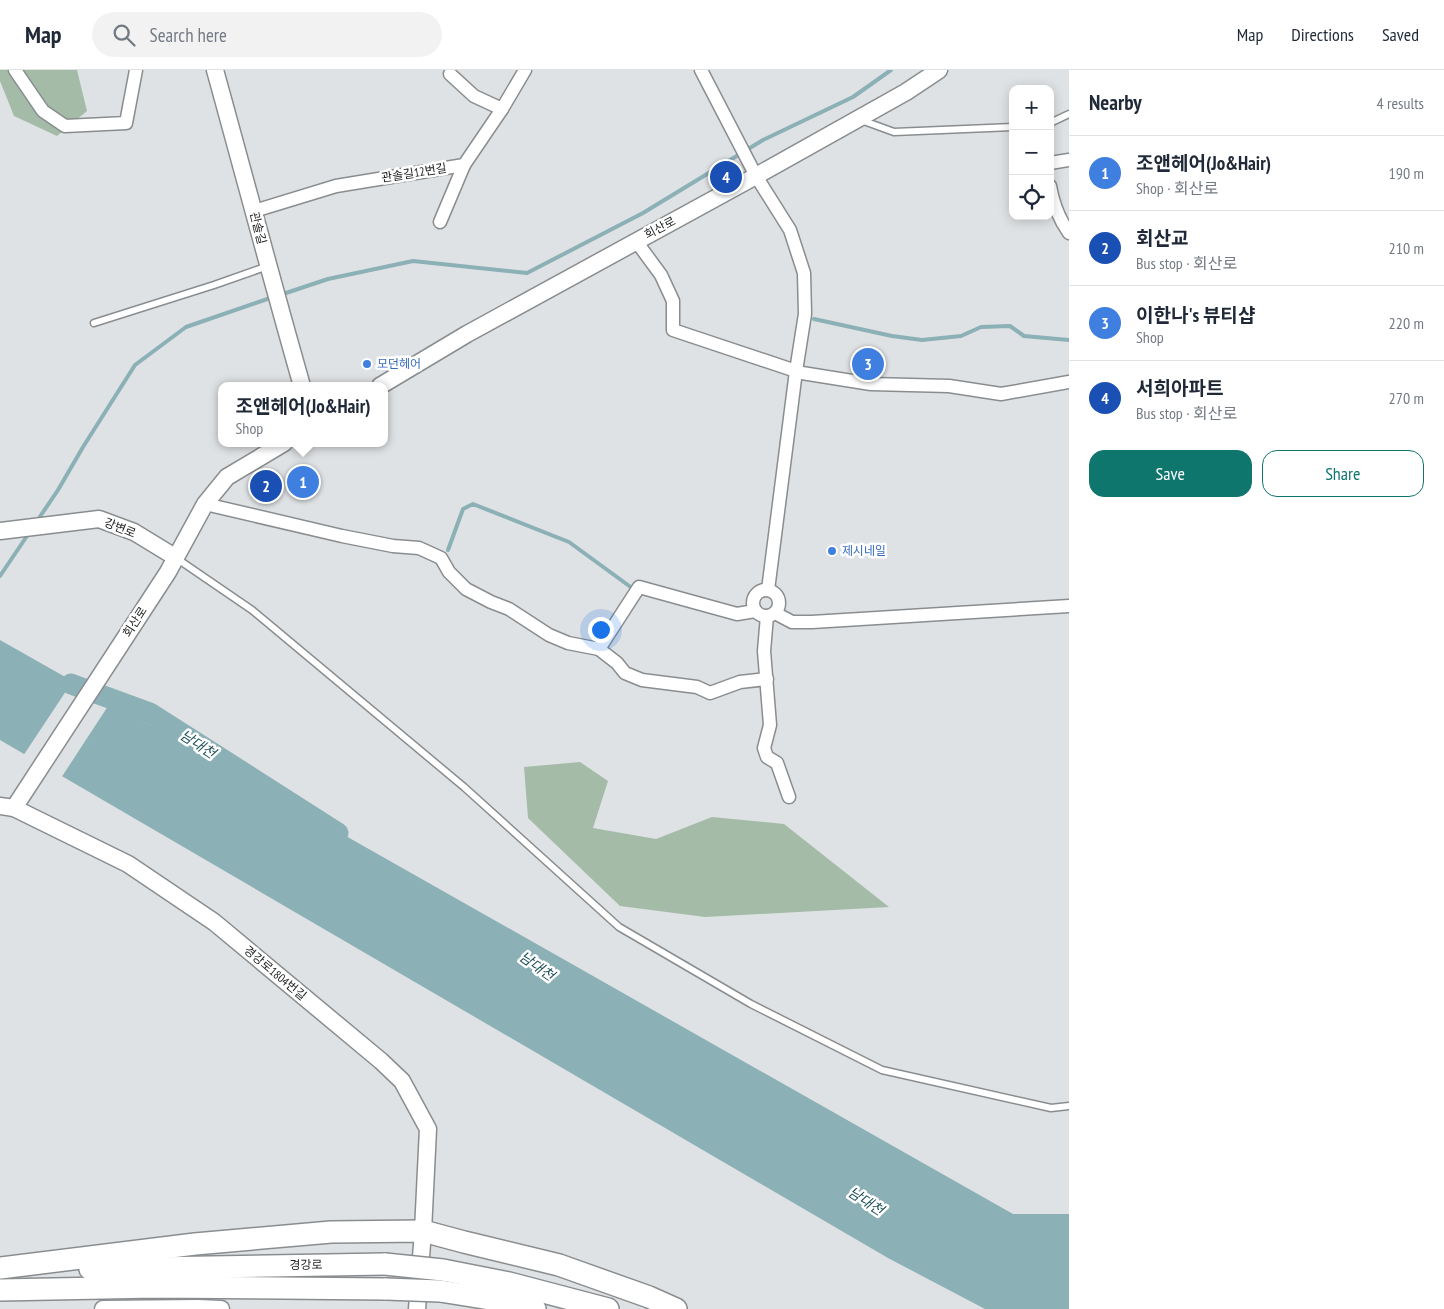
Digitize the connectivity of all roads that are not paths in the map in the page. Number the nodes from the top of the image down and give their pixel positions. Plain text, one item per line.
1 (15, 70) edge
2 (136, 70) edge
3 (215, 70) edge
4 (524, 70) edge
5 (701, 70) edge
6 (938, 70) edge
7 (450, 74) dead end
8 (502, 109) junction
9 (1069, 114) edge
10 (857, 119) junction
11 (1054, 121) edge
12 (1009, 127) edge
13 (1069, 160) edge
14 (1054, 162) edge
15 (464, 166) junction
16 (756, 176) junction
17 (1054, 204) edge
18 (254, 211) junction
19 (440, 222) dead end
20 (1069, 233) edge
21 (636, 241) junction
22 (268, 266) junction
23 (94, 322) dead end
24 (796, 371) junction
25 (301, 382) edge
26 (387, 382) edge
27 (1069, 382) edge
28 (277, 447) edge
29 (205, 504) junction
30 (0, 531) edge
31 (171, 564) junction
32 (768, 590) junction
33 (1069, 606) edge
34 (766, 613) junction
35 (599, 649) junction
36 (766, 679) junction
37 (790, 798) dead end
38 (7, 807) edge
39 (0, 817) edge
40 (1069, 1106) edge
41 (423, 1230) junction
42 (0, 1268) edge
43 (0, 1290) edge
44 (103, 1309) edge
45 (221, 1309) edge
46 (417, 1309) edge
47 (535, 1309) edge
48 (608, 1309) edge
49 (676, 1309) edge

1 - 2 street
3 - 18 street, 관솔길
4 - 8 street, 관솔길12번길
5 - 16 street
6 - 10 street, 회산로
7 - 8 street
8 - 15 street, 관솔길12번길
9 - 11 lane
10 - 12 lane
10 - 16 street, 회산로
13 - 14 street
15 - 18 street, 관솔길12번길
15 - 19 street
16 - 21 street, 회산로
16 - 24 street
17 - 20 street
18 - 22 street, 관솔길
21 - 24 street
21 - 26 street, 회산로
22 - 23 lane
22 - 25 street, 관솔길
24 - 27 street
24 - 32 street
28 - 29 street, 회산로
29 - 31 street, 회산로
29 - 35 street
30 - 31 street, 강변로
31 - 38 street, 회산로
31 - 40 lane
32 - 34 street
32 - 34 street
33 - 34 street
34 - 35 street
34 - 36 street
35 - 36 street
36 - 37 street
38 - 39 street, 회산로
38 - 41 street, 경강로1804번길
41 - 42 highway
41 - 46 street, 경강로1804번길
41 - 49 highway
42 - 48 highway, 경강로, bridge
43 - 47 highway, 경강로, bridge
44 - 45 street

